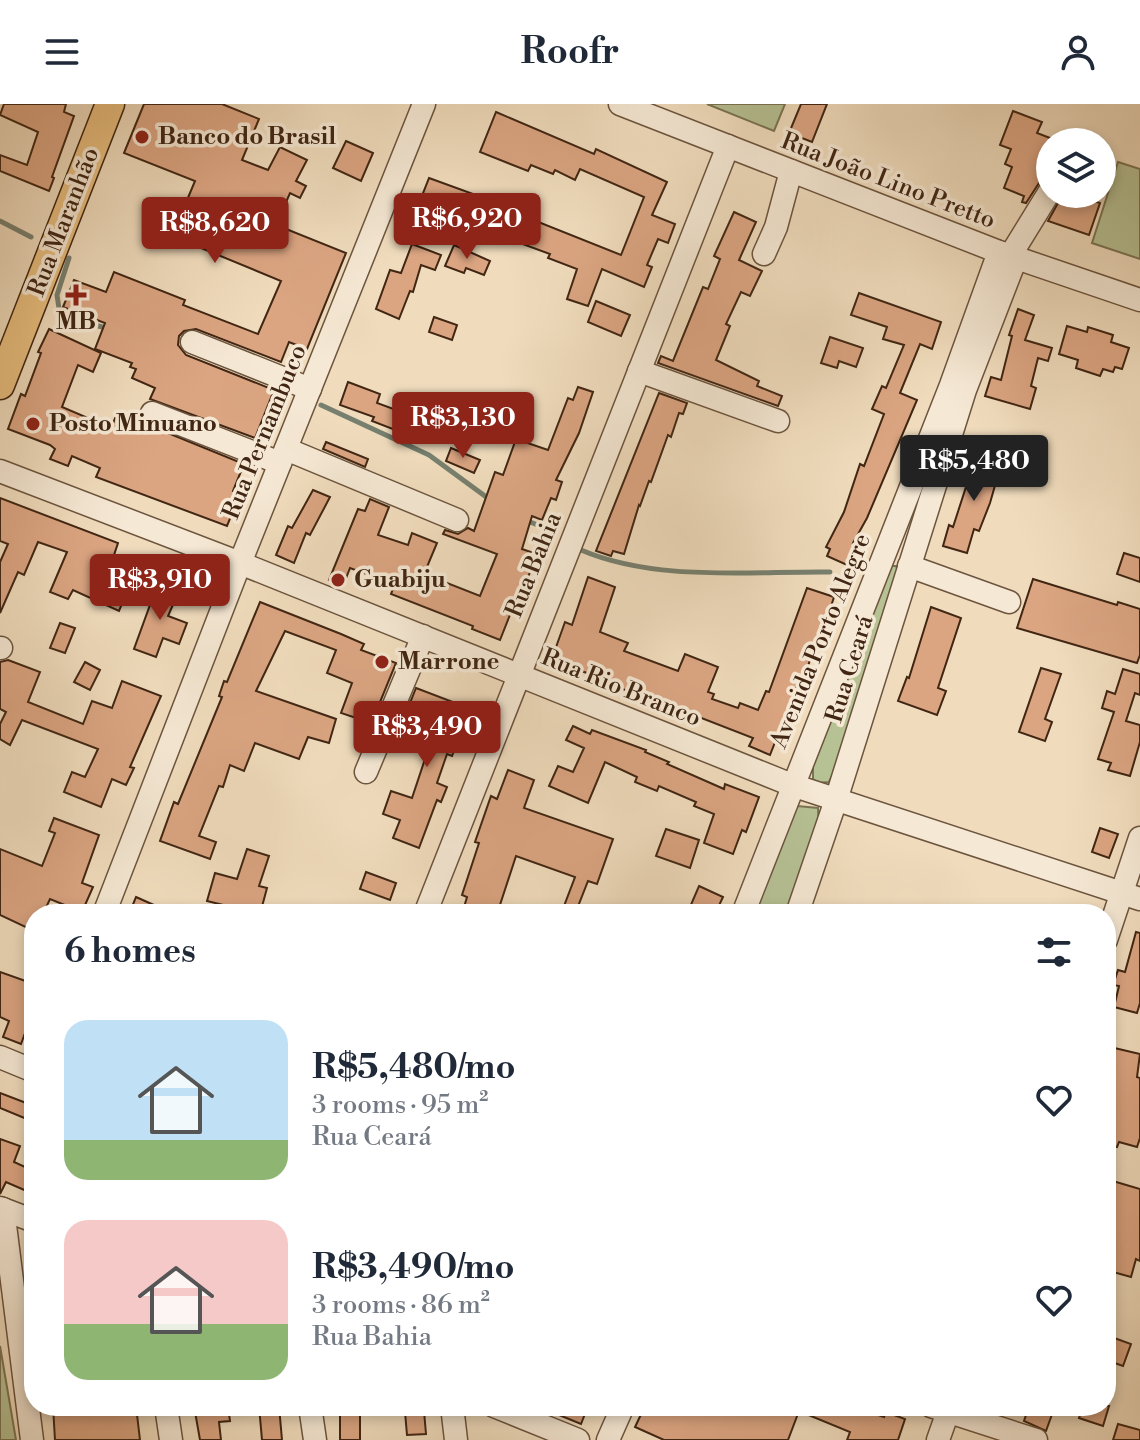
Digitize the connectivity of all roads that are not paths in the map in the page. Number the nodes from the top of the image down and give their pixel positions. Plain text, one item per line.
1 (110, 104) edge
2 (424, 104) edge
3 (620, 104) edge
4 (728, 146) junction
5 (791, 171) junction
6 (1039, 208) edge
7 (764, 254) dead end
8 (1008, 255) junction
9 (1140, 300) edge
10 (192, 342) dead end
11 (639, 371) junction
12 (0, 385) edge
13 (958, 387) junction
14 (310, 389) junction
15 (152, 413) dead end
16 (778, 421) dead end
17 (283, 456) junction
18 (0, 471) edge
19 (457, 520) dead end
20 (240, 563) junction
21 (909, 566) junction
22 (1009, 602) dead end
23 (423, 636) junction
24 (519, 675) junction
25 (366, 772) dead end
26 (792, 785) junction
27 (836, 800) junction
28 (1140, 838) edge
29 (1131, 896) edge
30 (108, 904) edge
31 (429, 904) edge
32 (747, 904) edge
33 (800, 904) edge
34 (1116, 922) edge
35 (0, 1057) edge
36 (24, 1067) edge
37 (1, 1208) edge
38 (24, 1217) edge
39 (24, 1380) edge
40 (29, 1416) edge
41 (167, 1416) edge
42 (311, 1416) edge
43 (453, 1416) edge
44 (519, 1416) edge
45 (619, 1416) edge
46 (942, 1416) edge
47 (966, 1416) edge
48 (32, 1440) edge
49 (171, 1440) edge
50 (315, 1440) edge
51 (456, 1440) edge
52 (578, 1440) edge
53 (608, 1440) edge
54 (938, 1440) edge
55 (1036, 1440) edge

1 - 12 main road, Rua Maranhão
2 - 14 street, Rua Pernambuco
3 - 4 street, Rua João Lino Pretto
4 - 5 street, Rua João Lino Pretto
4 - 11 street, Rua Bahia
5 - 7 street
5 - 8 street, Rua João Lino Pretto
6 - 8 street, Rua Ceará
8 - 9 street, Rua João Lino Pretto
8 - 13 street, Rua Ceará
10 - 14 street
11 - 16 street
11 - 24 street, Rua Bahia
13 - 21 street, Rua Ceará
13 - 26 street, Avenida Porto Alegre
14 - 17 street, Rua Pernambuco
15 - 17 street
17 - 19 street
17 - 20 street, Rua Pernambuco
18 - 20 street, Rua Rio Branco
20 - 23 street, Rua Rio Branco
20 - 30 street, Rua Pernambuco
21 - 22 street
21 - 27 street, Rua Ceará
23 - 24 street, Rua Rio Branco
23 - 25 street
24 - 26 street, Rua Rio Branco
24 - 31 street, Rua Bahia
26 - 27 street, Rua Rio Branco
26 - 32 street, Avenida Porto Alegre
27 - 29 street, Rua Rio Branco
27 - 33 street, Rua Ceará
28 - 29 street
29 - 34 street
35 - 36 street
37 - 38 street
37 - 39 street
40 - 48 street
41 - 49 street
42 - 50 street
43 - 51 street
44 - 52 street
45 - 53 street
46 - 54 street
47 - 55 street

